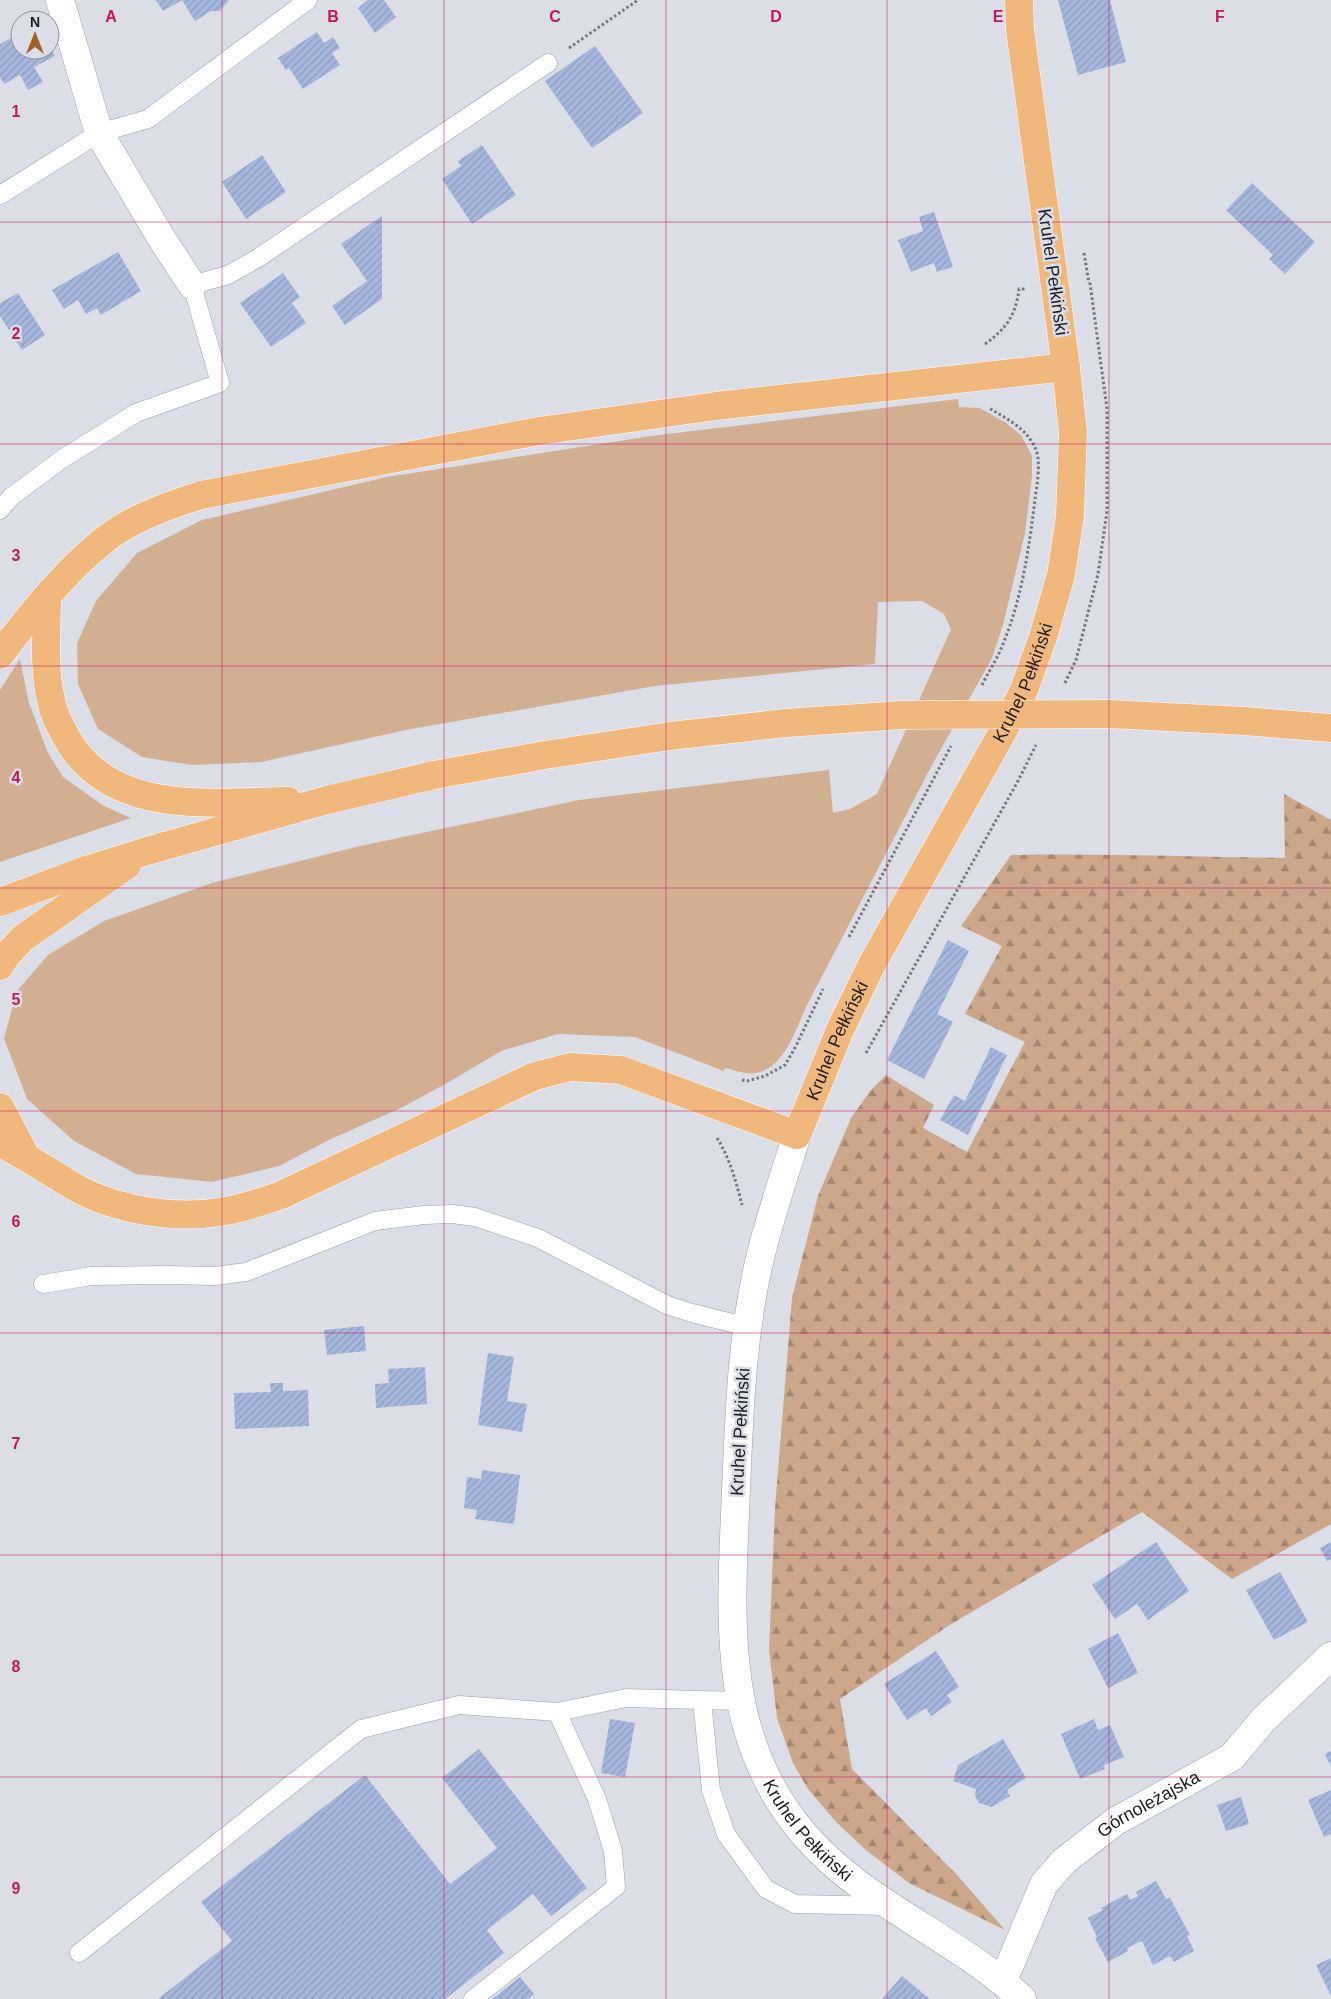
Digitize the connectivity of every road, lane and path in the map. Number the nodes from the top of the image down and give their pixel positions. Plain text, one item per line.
1 (60, 0) edge
2 (308, 0) edge
3 (638, 0) edge
4 (1019, 0) edge
5 (548, 63) joint
6 (99, 132) junction
7 (0, 194) edge
8 (1090, 283) dead end
9 (192, 285) junction
10 (1054, 287) junction
11 (977, 348) dead end
12 (1066, 368) junction
13 (0, 510) edge
14 (48, 598) junction
15 (0, 655) edge
16 (1064, 686) dead end
17 (1331, 728) edge
18 (1039, 738) dead end
19 (327, 800) junction
20 (147, 851) junction
21 (0, 902) edge
22 (0, 966) edge
23 (865, 1054) dead end
24 (0, 1107) edge
25 (717, 1132) dead end
26 (797, 1134) junction
27 (0, 1143) edge
28 (25, 1155) junction
29 (744, 1210) dead end
30 (43, 1284) dead end
31 (748, 1327) junction
32 (1331, 1656) edge
33 (702, 1700) junction
34 (741, 1702) junction
35 (557, 1712) junction
36 (889, 1906) junction
37 (79, 1953) dead end
38 (1012, 1990) edge
39 (473, 1999) edge

1 - 6 street
2 - 6 lane
3 - 5 path
4 - 10 main road, Kruhel Pełkiński
5 - 9 lane
6 - 7 lane
6 - 9 street
8 - 16 path
9 - 13 lane
10 - 11 path
10 - 12 main road, Kruhel Pełkiński
12 - 14 main road
12 - 26 main road, Kruhel Pełkiński
14 - 15 main road
14 - 19 main road
17 - 19 main road, bridge
18 - 23 path
19 - 20 main road
20 - 21 main road
20 - 22 main road
24 - 28 main road
25 - 29 path
26 - 28 main road
26 - 31 street, Kruhel Pełkiński
27 - 28 main road
30 - 31 lane
31 - 34 street, Kruhel Pełkiński
32 - 38 street, Górnoleżajska
33 - 34 lane
33 - 35 lane
33 - 36 lane
34 - 36 street, Kruhel Pełkiński
35 - 37 lane
35 - 39 lane
36 - 38 street, Kruhel Pełkiński

